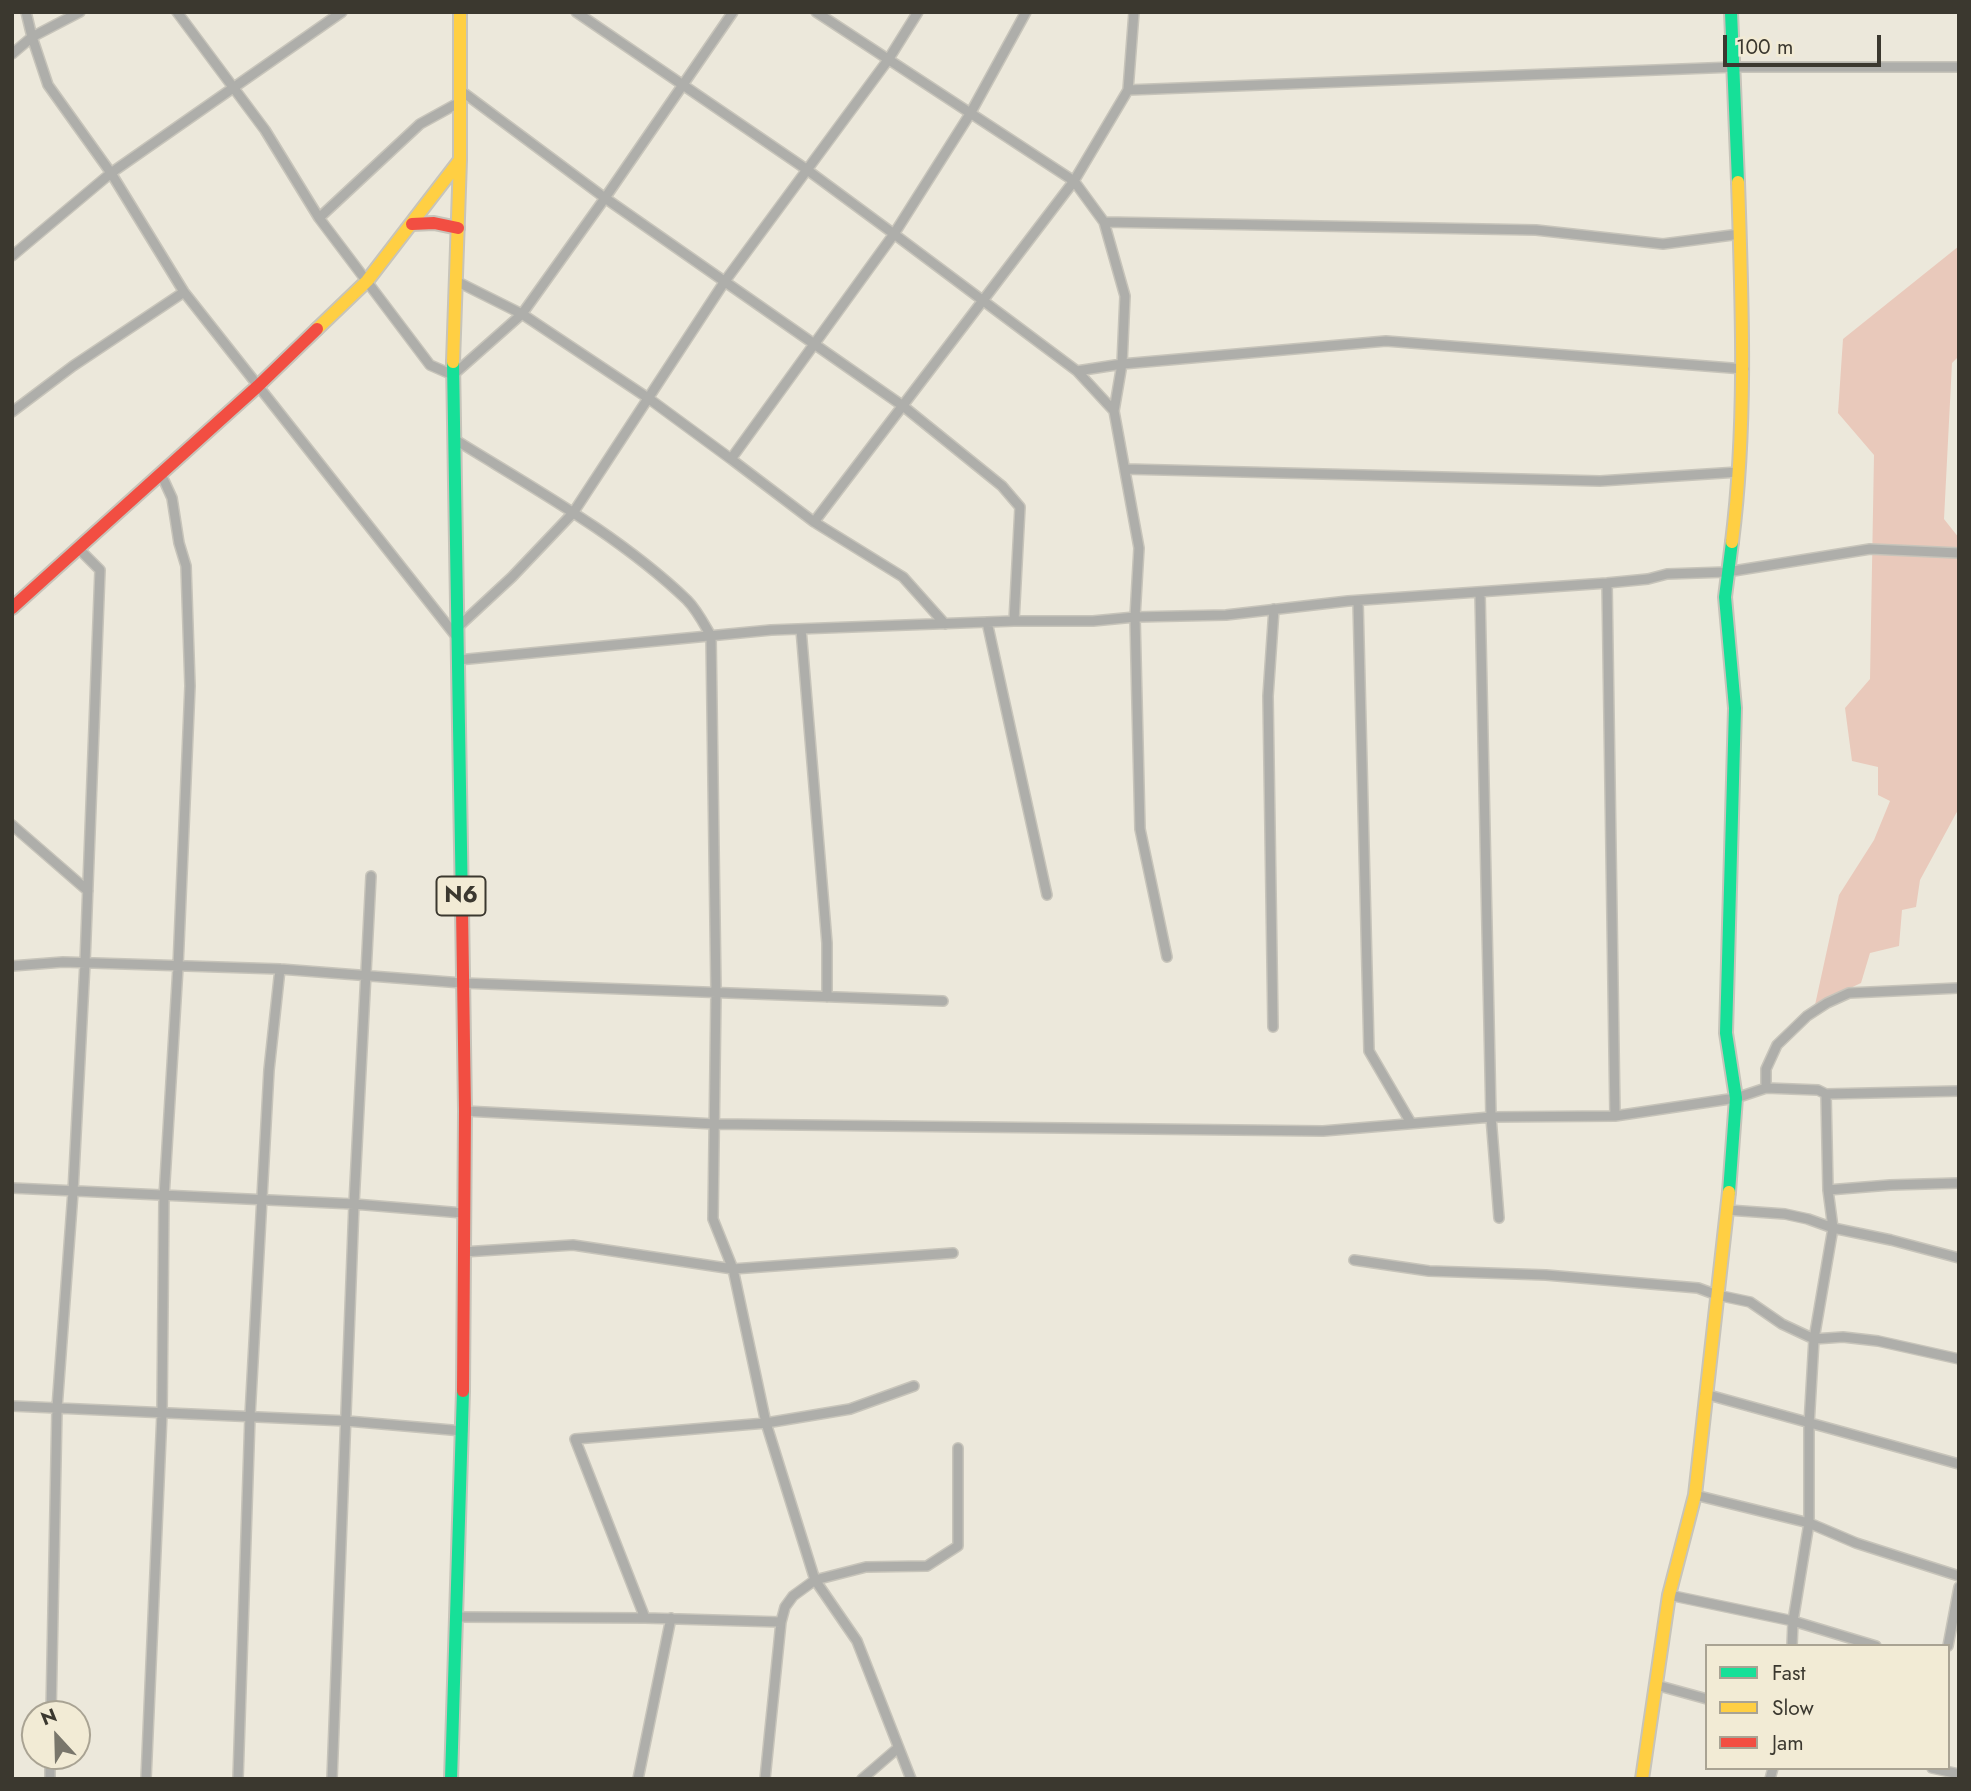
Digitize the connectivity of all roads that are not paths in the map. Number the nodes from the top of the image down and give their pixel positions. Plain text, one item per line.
1 (26, 12) edge
2 (80, 12) edge
3 (177, 12) edge
4 (460, 12) edge
5 (576, 12) edge
6 (733, 12) edge
7 (816, 12) edge
8 (918, 12) edge
9 (1026, 12) edge
10 (1134, 12) edge
11 (1731, 12) edge
12 (339, 13) edge
13 (32, 37) junction
14 (12, 54) edge
15 (888, 60) junction
16 (1735, 67) junction
17 (1959, 67) edge
18 (682, 85) junction
19 (232, 87) junction
20 (1128, 90) junction
21 (460, 96) junction
22 (970, 114) junction
23 (460, 160) junction
24 (806, 169) junction
25 (111, 173) junction
26 (1074, 181) junction
27 (605, 198) junction
28 (319, 218) junction
29 (1104, 222) junction
30 (412, 224) junction
31 (458, 228) junction
32 (1740, 233) junction
33 (894, 234) junction
34 (12, 256) edge
35 (367, 281) junction
36 (456, 281) junction
37 (725, 281) junction
38 (184, 292) junction
39 (981, 301) junction
40 (522, 314) junction
41 (815, 344) junction
42 (1122, 364) junction
43 (1744, 369) junction
44 (1077, 371) junction
45 (453, 375) junction
46 (258, 386) junction
47 (648, 398) junction
48 (903, 406) junction
49 (1114, 411) junction
50 (12, 412) edge
51 (454, 439) junction
52 (731, 458) junction
53 (1125, 469) junction
54 (1738, 472) junction
55 (161, 474) junction
56 (573, 513) junction
57 (814, 522) junction
58 (79, 549) junction
59 (1959, 553) edge
60 (1727, 572) junction
61 (1607, 583) junction
62 (1480, 593) junction
63 (1358, 601) junction
64 (12, 608) edge
65 (1274, 609) junction
66 (1135, 617) junction
67 (1014, 621) junction
68 (987, 622) junction
69 (945, 624) junction
70 (801, 629) junction
71 (458, 634) junction
72 (711, 635) junction
73 (458, 660) junction
74 (12, 825) edge
75 (371, 876) dead end
76 (88, 891) junction
77 (1047, 895) dead end
78 (1167, 957) dead end
79 (85, 963) junction
80 (12, 966) edge
81 (178, 967) junction
82 (280, 969) junction
83 (366, 977) junction
84 (462, 983) junction
85 (1959, 988) edge
86 (716, 992) junction
87 (827, 997) junction
88 (943, 1001) dead end
89 (1273, 1027) dead end
90 (1766, 1088) junction
91 (1959, 1091) edge
92 (1826, 1094) junction
93 (1736, 1098) junction
94 (466, 1111) junction
95 (1615, 1116) junction
96 (1491, 1117) junction
97 (1411, 1123) junction
98 (715, 1124) junction
99 (1959, 1183) edge
100 (12, 1188) edge
101 (1828, 1190) junction
102 (73, 1192) junction
103 (164, 1197) junction
104 (263, 1200) junction
105 (354, 1204) junction
106 (1728, 1210) junction
107 (463, 1213) junction
108 (1499, 1218) dead end
109 (1833, 1228) junction
110 (463, 1252) junction
111 (953, 1253) dead end
112 (1959, 1258) edge
113 (1354, 1260) dead end
114 (733, 1269) junction
115 (1717, 1295) junction
116 (1814, 1339) junction
117 (1959, 1359) edge
118 (914, 1386) dead end
119 (1705, 1394) junction
120 (12, 1406) edge
121 (57, 1408) junction
122 (162, 1413) junction
123 (250, 1416) junction
124 (347, 1421) junction
125 (766, 1423) junction
126 (1809, 1424) junction
127 (463, 1432) junction
128 (958, 1448) dead end
129 (1959, 1464) edge
130 (1695, 1496) junction
131 (1809, 1523) junction
132 (1959, 1576) edge
133 (815, 1580) junction
134 (1959, 1587) edge
135 (1669, 1595) junction
136 (458, 1617) junction
137 (645, 1618) junction
138 (671, 1618) junction
139 (1793, 1621) junction
140 (781, 1622) junction
141 (1792, 1644) edge
142 (1869, 1644) edge
143 (1948, 1644) edge
144 (1656, 1685) junction
145 (1705, 1698) edge
146 (51, 1700) edge
147 (898, 1748) junction
148 (1941, 1770) edge
149 (1959, 1774) edge
150 (145, 1779) edge
151 (238, 1779) edge
152 (332, 1779) edge
153 (451, 1779) edge
154 (638, 1779) edge
155 (765, 1779) edge
156 (862, 1779) edge
157 (911, 1779) edge
158 (1642, 1779) edge

1 - 13 street
2 - 13 street
3 - 19 street
4 - 21 main road, N6
5 - 18 street
6 - 18 street
7 - 15 street
8 - 15 street
9 - 22 street
10 - 20 street
11 - 16 main road
12 - 19 street
13 - 14 street
13 - 25 street
15 - 22 street
15 - 24 street
16 - 17 street
16 - 20 street
16 - 32 main road
18 - 24 street
18 - 27 street
19 - 25 street
19 - 28 street
20 - 26 street
21 - 23 main road, N6
21 - 27 street
21 - 28 street
22 - 26 street
22 - 33 street
23 - 30 main road
23 - 31 main road, N6
24 - 33 street
24 - 37 street
25 - 34 street
25 - 38 street
26 - 29 street
26 - 39 street
27 - 37 street
27 - 40 street
28 - 35 street
29 - 32 street
29 - 42 street
30 - 31 main road
30 - 35 main road
31 - 36 main road, N6
32 - 43 main road
33 - 39 street
33 - 41 street
35 - 45 street
35 - 46 main road
36 - 40 street
36 - 45 main road, N6
37 - 41 street
37 - 47 street
38 - 46 street
38 - 50 street
39 - 44 street
39 - 48 street
40 - 45 street
40 - 47 street
41 - 48 street
41 - 52 street
42 - 43 street
42 - 44 street
42 - 49 street
43 - 54 main road
44 - 49 street
45 - 51 main road, N6
46 - 55 main road
46 - 71 street
47 - 52 street
47 - 56 street
48 - 57 street
48 - 67 street
49 - 53 street
51 - 56 street
51 - 71 main road, N6
52 - 57 street
53 - 54 street
53 - 66 street
54 - 60 main road
55 - 58 main road
55 - 81 street
56 - 71 street
56 - 72 street
57 - 69 street
58 - 64 main road
58 - 76 street
59 - 60 street
60 - 61 street
60 - 93 main road
61 - 62 street
61 - 95 street
62 - 63 street
62 - 96 street
63 - 65 street
63 - 97 street
65 - 66 street
65 - 89 street
66 - 67 street
66 - 78 street
67 - 68 street
68 - 69 street
68 - 77 street
69 - 70 street
70 - 72 street
70 - 87 street
71 - 73 main road, N6
72 - 73 street
72 - 86 street
73 - 84 main road, N6
74 - 76 street
75 - 83 street
76 - 79 street
79 - 80 street
79 - 81 street
79 - 102 street
81 - 82 street
81 - 103 street
82 - 83 street
82 - 104 street
83 - 84 street
83 - 105 street
84 - 86 street
84 - 94 main road, N6
85 - 90 street
86 - 87 street
86 - 98 street
87 - 88 street
90 - 92 street
90 - 93 street
91 - 92 street
92 - 101 street
93 - 95 street
93 - 106 main road
94 - 98 street
94 - 107 main road, N6
95 - 96 street
96 - 97 street
96 - 108 street
97 - 98 street
98 - 114 street
99 - 101 street
100 - 102 street
101 - 109 street
102 - 103 street
102 - 121 street
103 - 104 street
103 - 122 street
104 - 105 street
104 - 123 street
105 - 107 street
105 - 124 street
106 - 109 street
106 - 115 main road
107 - 110 main road, N6
109 - 112 street
109 - 116 street
110 - 114 street
110 - 127 main road, N6
111 - 114 street
113 - 115 street
114 - 125 street
115 - 116 street
115 - 119 main road
116 - 117 street
116 - 126 street
118 - 125 street
119 - 126 street
119 - 130 main road
120 - 121 street
121 - 122 street
121 - 146 street
122 - 123 street
122 - 150 street
123 - 124 street
123 - 151 street
124 - 127 street
124 - 152 street
125 - 133 street
125 - 137 street
126 - 129 street
126 - 131 street
127 - 136 main road, N6
128 - 133 street
130 - 131 street
130 - 135 main road
131 - 132 street
131 - 139 street
133 - 140 street
133 - 147 street
134 - 143 street
135 - 139 street
135 - 144 main road
136 - 137 street
136 - 153 main road, N6
137 - 138 street
138 - 140 street
138 - 154 street
139 - 141 street
139 - 142 street
140 - 155 street
144 - 145 street
144 - 158 main road
147 - 156 street
147 - 157 street
148 - 149 street

